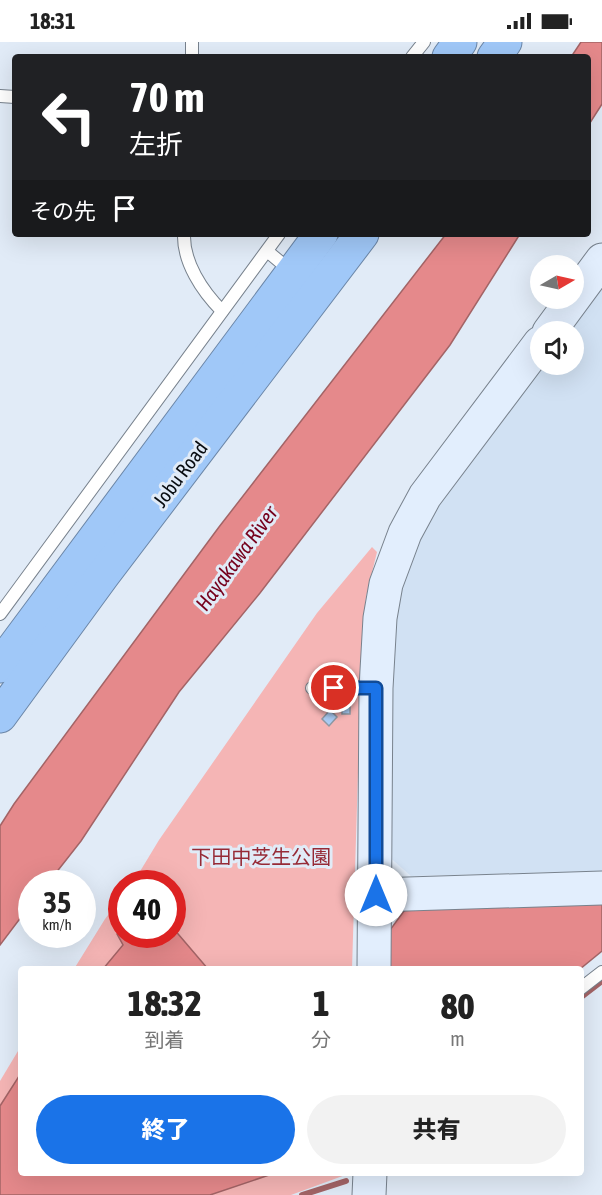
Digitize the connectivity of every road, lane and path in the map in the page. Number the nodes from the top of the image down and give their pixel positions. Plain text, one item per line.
1 (184, 237) edge
2 (277, 237) edge
3 (319, 237) edge
4 (360, 237) edge
5 (267, 251) junction
6 (602, 260) edge
7 (293, 273) junction
8 (222, 311) junction
9 (557, 321) edge
10 (530, 356) edge
11 (0, 614) edge
12 (0, 666) edge
13 (312, 688) dead end
14 (376, 688) junction
15 (0, 716) edge
16 (602, 888) edge
17 (376, 895) junction
18 (374, 966) edge
19 (602, 972) edge
20 (584, 987) edge
21 (370, 1176) edge
22 (369, 1195) edge

1 - 8 lane
2 - 5 lane
3 - 7 highway, Jobu Road
4 - 15 highway, Jobu Road
5 - 7 lane
5 - 8 lane
6 - 9 street
7 - 12 highway, Jobu Road
8 - 11 lane
10 - 14 street
13 - 14 lane
14 - 17 street
16 - 17 street
17 - 18 street
19 - 20 lane
21 - 22 street

